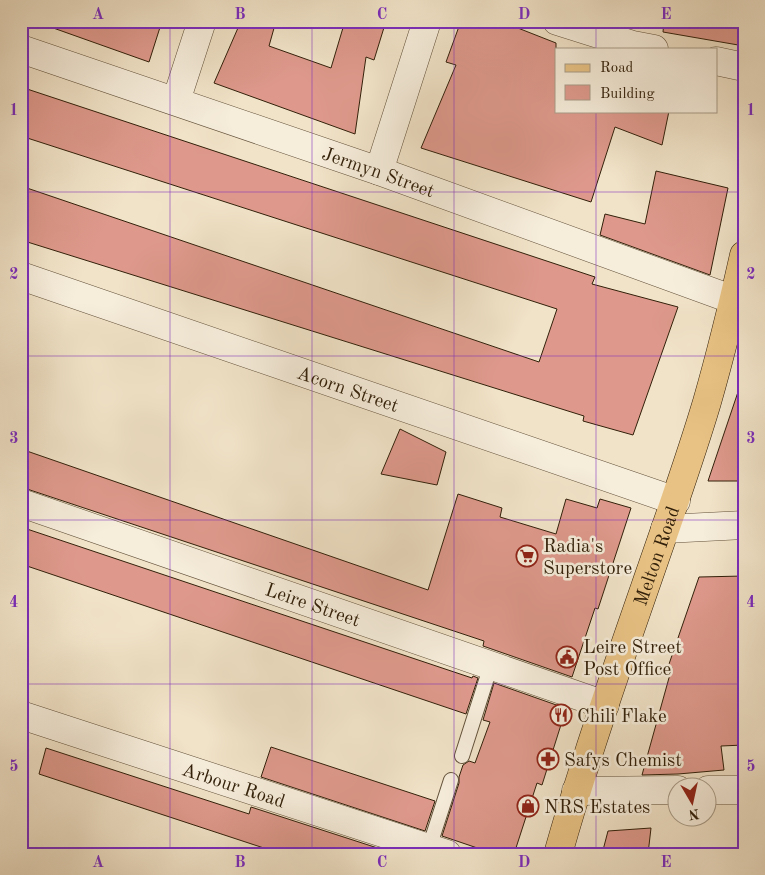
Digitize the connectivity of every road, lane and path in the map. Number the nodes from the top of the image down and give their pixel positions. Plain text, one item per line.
1 (202, 21) edge
2 (427, 21) edge
3 (557, 21) edge
4 (650, 48) edge
5 (21, 49) edge
6 (718, 61) edge
7 (744, 67) edge
8 (176, 101) junction
9 (379, 171) junction
10 (742, 267) edge
11 (21, 276) edge
12 (734, 300) junction
13 (676, 501) junction
14 (21, 503) edge
15 (744, 525) edge
16 (665, 529) junction
17 (491, 666) junction
18 (605, 705) junction
19 (21, 715) edge
20 (462, 756) dead end
21 (451, 780) dead end
22 (668, 790) edge
23 (718, 790) edge
24 (744, 790) edge
25 (576, 791) junction
26 (438, 851) edge
27 (558, 854) edge

1 - 8 street
2 - 9 street
3 - 4 street
5 - 8 street, Jermyn Street
6 - 7 street
8 - 9 street, Jermyn Street
9 - 12 street, Jermyn Street
10 - 12 main road, Melton Road
11 - 13 street, Acorn Street
12 - 13 main road, Melton Road
13 - 16 main road, Melton Road
14 - 17 street, Leire Street
15 - 16 street
16 - 18 main road, Melton Road
17 - 18 street, Leire Street
17 - 20 lane
18 - 25 main road, Melton Road
19 - 26 street, Arbour Road
21 - 26 lane
22 - 25 street
23 - 24 street
25 - 27 main road, Melton Road

